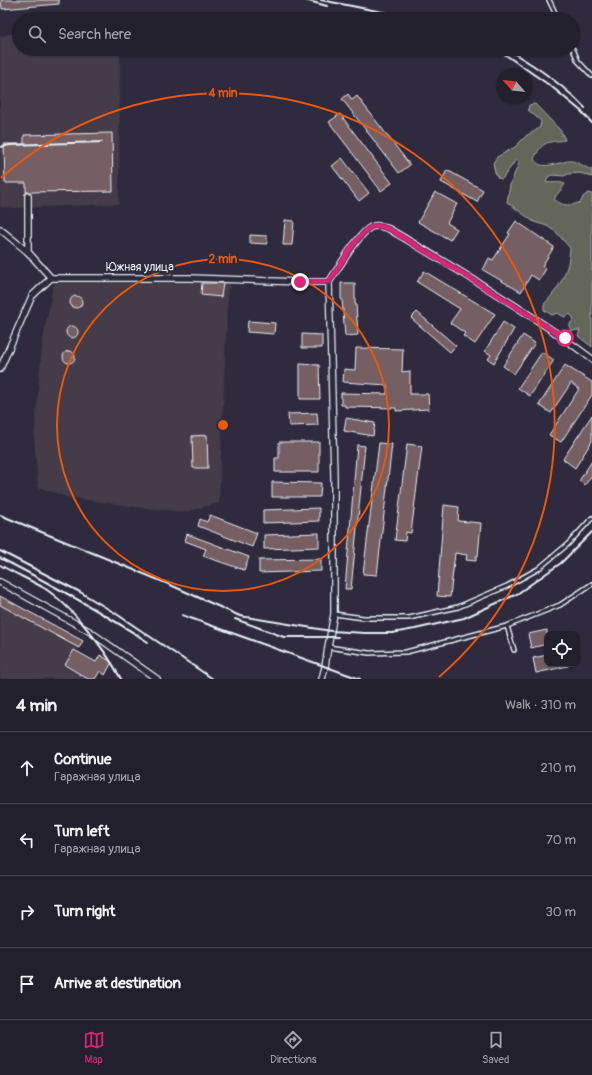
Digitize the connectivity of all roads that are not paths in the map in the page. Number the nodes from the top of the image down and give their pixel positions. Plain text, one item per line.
1 (549, 0) edge
2 (555, 12) edge
3 (576, 56) edge
4 (592, 76) edge
5 (28, 196) dead end
6 (0, 229) edge
7 (28, 252) junction
8 (51, 278) junction
9 (329, 282) junction
10 (592, 358) edge
11 (0, 369) edge
12 (592, 518) edge
13 (0, 582) edge
14 (592, 584) edge
15 (334, 614) junction
16 (507, 626) junction
17 (328, 647) junction
18 (514, 650) dead end
19 (157, 679) edge
20 (322, 679) edge

1 - 2 lane
3 - 4 lane
5 - 7 street
6 - 7 street
7 - 8 street
8 - 9 street, Южная улица
8 - 11 street
9 - 10 street
9 - 15 street
12 - 15 lane
13 - 19 street
14 - 16 lane
15 - 17 street
16 - 17 lane
16 - 18 lane
17 - 20 street

